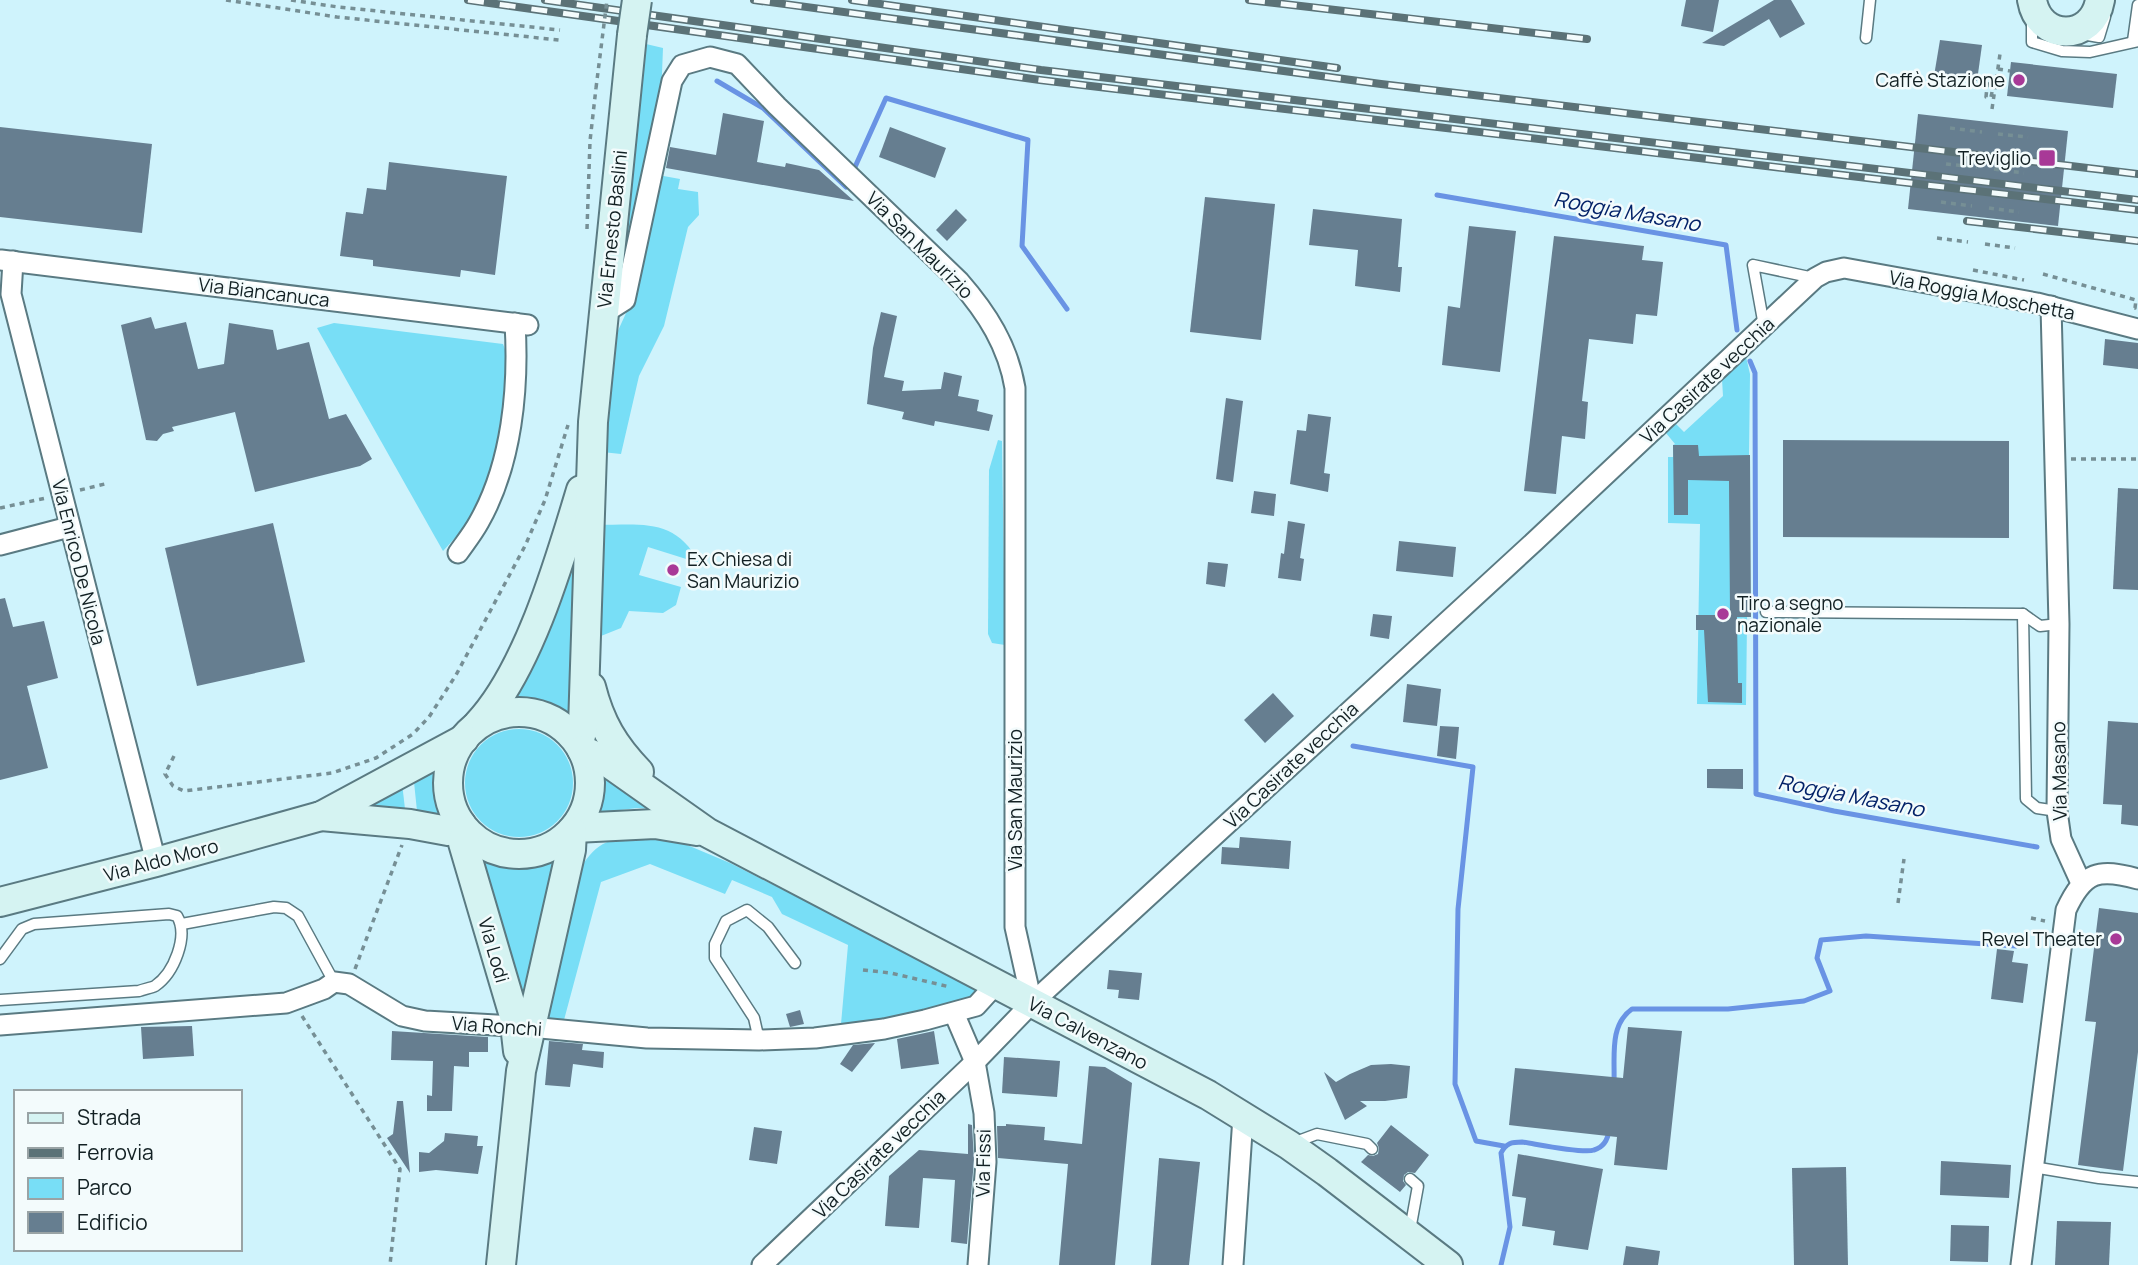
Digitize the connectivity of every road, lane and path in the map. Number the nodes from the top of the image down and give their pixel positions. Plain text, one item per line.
1 (226, 0) edge
2 (291, 0) edge
3 (607, 0) edge
4 (637, 0) edge
5 (1870, 0) edge
6 (2032, 0) edge
7 (2100, 0) edge
8 (2110, 0) edge
9 (2138, 5) edge
10 (560, 30) dead end
11 (2064, 32) junction
12 (1866, 38) dead end
13 (559, 40) dead end
14 (2135, 41) edge
15 (2000, 54) dead end
16 (1998, 69) junction
17 (2010, 71) dead end
18 (1997, 77) junction
19 (596, 88) dead end
20 (1992, 92) dead end
21 (1993, 109) dead end
22 (1950, 128) dead end
23 (1982, 132) dead end
24 (1998, 134) dead end
25 (2028, 137) dead end
26 (1946, 163) dead end
27 (1977, 167) dead end
28 (1994, 169) dead end
29 (2024, 173) dead end
30 (1941, 202) dead end
31 (1972, 206) dead end
32 (1989, 208) dead end
33 (2020, 212) dead end
34 (1937, 238) dead end
35 (1968, 242) dead end
36 (1984, 244) dead end
37 (2015, 248) dead end
38 (7, 260) edge
39 (1973, 270) dead end
40 (2043, 274) dead end
41 (1820, 275) junction
42 (2029, 281) dead end
43 (2122, 304) dead end
44 (2051, 306) junction
45 (603, 314) junction
46 (1764, 326) junction
47 (2138, 329) edge
48 (591, 457) junction
49 (2055, 459) junction
50 (2138, 459) edge
51 (109, 483) dead end
52 (61, 494) junction
53 (0, 509) edge
54 (69, 527) junction
55 (0, 545) edge
56 (457, 553) dead end
57 (1766, 612) dead end
58 (2024, 614) junction
59 (2059, 624) junction
60 (586, 666) junction
61 (413, 734) dead end
62 (468, 734) junction
63 (581, 747) junction
64 (405, 770) junction
65 (674, 810) junction
66 (2057, 811) junction
67 (321, 816) junction
68 (410, 824) junction
69 (463, 827) junction
70 (574, 830) junction
71 (708, 833) junction
72 (1904, 859) dead end
73 (156, 862) junction
74 (2138, 879) edge
75 (2081, 883) junction
76 (0, 902) edge
77 (1898, 903) dead end
78 (182, 924) junction
79 (0, 960) edge
80 (795, 963) dead end
81 (863, 970) dead end
82 (341, 983) junction
83 (991, 990) junction
84 (0, 1000) edge
85 (1032, 1003) junction
86 (300, 1012) dead end
87 (954, 1013) junction
88 (0, 1025) edge
89 (523, 1027) junction
90 (759, 1040) junction
91 (975, 1062) junction
92 (1243, 1117) junction
93 (1289, 1145) junction
94 (1372, 1149) dead end
95 (2032, 1167) junction
96 (1410, 1180) dead end
97 (2138, 1182) edge
98 (1409, 1234) junction
99 (390, 1265) edge
100 (501, 1265) edge
101 (762, 1265) edge
102 (978, 1265) edge
103 (1233, 1265) edge
104 (1448, 1265) edge
105 (2021, 1265) edge

1 - 13 path
2 - 10 path
3 - 19 path, bridge
4 - 45 main road, Via Ernesto Baslini, bridge
5 - 12 lane
6 - 11 main road
6 - 14 lane
7 - 11 main road
8 - 11 lane
9 - 14 lane
15 - 16 path
16 - 17 path
16 - 18 path
18 - 20 path
18 - 21 path
22 - 23 path
24 - 25 path
26 - 27 path
28 - 29 path
30 - 31 path
32 - 33 path
34 - 35 path
36 - 37 path
38 - 52 street, Via Enrico De Nicola
38 - 56 street, Via Biancanuca
39 - 42 path
40 - 43 path
41 - 44 street, Via Roggia Moschetta
41 - 46 street, Via Casirate vecchia
41 - 46 lane
44 - 47 street, Via Roggia Moschetta
44 - 49 street, Via Masano
45 - 48 main road, Via Ernesto Baslini
45 - 85 street, Via San Maurizio
46 - 85 street, Via Casirate vecchia
48 - 60 main road, Via Ernesto Baslini
48 - 62 main road, Via Ernesto Baslini
49 - 50 path
49 - 59 street, Via Masano
51 - 52 path
52 - 53 path
52 - 54 street, Via Enrico De Nicola
54 - 55 street
54 - 73 street, Via Enrico De Nicola
57 - 58 lane
58 - 59 lane
58 - 66 lane
59 - 66 street, Via Masano
60 - 63 main road, Via Ernesto Baslini
60 - 65 main road
61 - 64 path
62 - 63 main road
62 - 64 main road, Via Aldo Moro
62 - 69 main road
63 - 65 main road, Via Calvenzano
63 - 70 main road
64 - 67 main road, Via Aldo Moro
65 - 71 main road, Via Calvenzano
66 - 75 street, Via Masano
67 - 68 main road, Via Aldo Moro
67 - 73 main road, Via Aldo Moro
68 - 69 main road, Via Aldo Moro
68 - 82 path
69 - 70 main road
69 - 89 main road, Via Lodi
70 - 71 main road, Via Calvenzano
70 - 89 main road, Via Lodi
71 - 83 main road, Via Calvenzano
72 - 77 path
73 - 76 main road, Via Aldo Moro
74 - 75 street
75 - 95 street
78 - 79 lane
78 - 82 lane
78 - 84 lane
80 - 90 lane
81 - 83 path
82 - 88 street
82 - 89 street, Via Ronchi
83 - 85 main road, Via Calvenzano
83 - 87 street, Via Ronchi
85 - 91 street, Via Casirate vecchia
85 - 92 main road, Via Calvenzano
86 - 99 path
87 - 90 street, Via Ronchi
87 - 91 street, Via Fissi
89 - 90 street, Via Ronchi
89 - 100 main road, Via Lodi
91 - 101 street, Via Casirate vecchia
91 - 102 street, Via Fissi
92 - 93 main road, Via Calvenzano
92 - 103 street
93 - 94 lane
93 - 98 main road, Via Calvenzano
95 - 97 lane
95 - 105 street
96 - 98 lane
98 - 104 main road, Via Calvenzano

